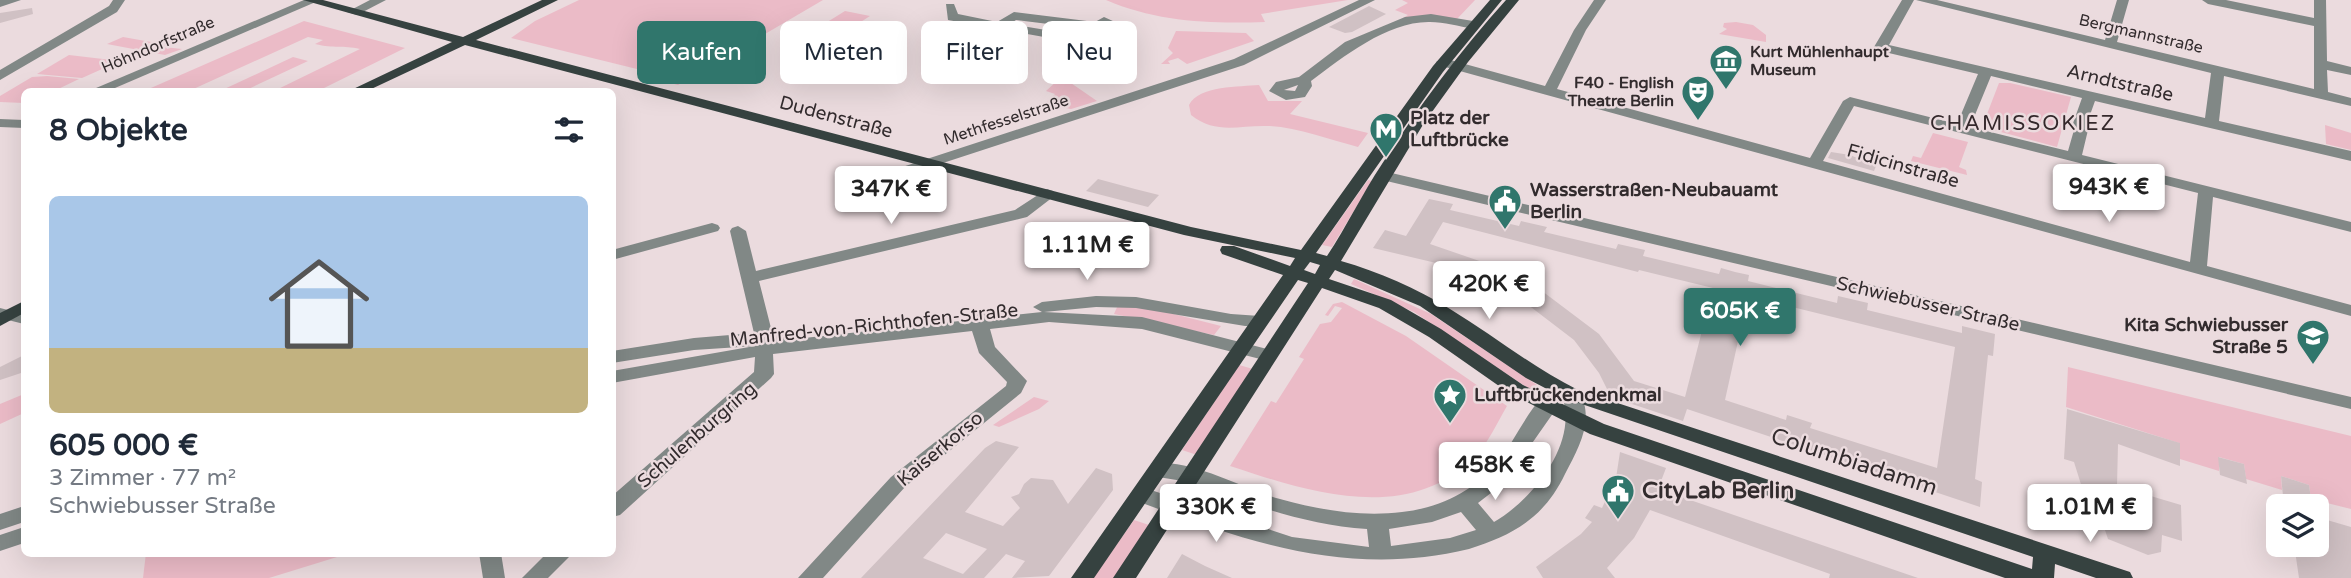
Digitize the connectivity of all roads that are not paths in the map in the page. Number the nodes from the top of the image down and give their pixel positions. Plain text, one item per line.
1 (15, 0) edge
2 (310, 0) edge
3 (380, 0) edge
4 (552, 0) edge
5 (1369, 0) edge
6 (1496, 0) edge
7 (1513, 0) edge
8 (1600, 0) edge
9 (1908, 0) edge
10 (1922, 0) edge
11 (2123, 0) edge
12 (2208, 0) edge
13 (2320, 0) edge
14 (119, 1) edge
15 (0, 3) edge
16 (950, 7) dead end
17 (353, 12) junction
18 (973, 21) edge
19 (1006, 21) edge
20 (1056, 21) edge
21 (2320, 23) junction
22 (1473, 25) junction
23 (466, 41) junction
24 (2110, 44) junction
25 (1451, 64) junction
26 (2321, 64) junction
27 (0, 65) edge
28 (2218, 70) junction
29 (1986, 71) junction
30 (2351, 71) edge
31 (0, 76) edge
32 (388, 79) junction
33 (1304, 80) dead end
34 (103, 88) edge
35 (364, 88) edge
36 (376, 88) edge
37 (1550, 89) junction
38 (2090, 95) junction
39 (2321, 95) junction
40 (2351, 102) edge
41 (0, 123) edge
42 (21, 124) edge
43 (2211, 124) junction
44 (1962, 129) junction
45 (2351, 156) edge
46 (2074, 157) junction
47 (1815, 162) junction
48 (929, 163) junction
49 (1365, 172) junction
50 (892, 175) dead end
51 (1383, 176) junction
52 (2206, 191) junction
53 (1047, 194) junction
54 (2351, 227) edge
55 (712, 228) dead end
56 (738, 231) dead end
57 (616, 254) edge
58 (1298, 264) junction
59 (2197, 268) junction
60 (1324, 271) junction
61 (749, 278) junction
62 (1109, 310) junction
63 (2351, 312) edge
64 (977, 319) junction
65 (1260, 321) junction
66 (764, 344) junction
67 (1243, 348) junction
68 (1268, 355) junction
69 (616, 357) edge
70 (616, 376) edge
71 (1566, 392) junction
72 (2351, 403) edge
73 (1545, 405) junction
74 (1578, 421) junction
75 (1159, 470) junction
76 (1192, 476) junction
77 (1142, 495) junction
78 (1464, 501) junction
79 (616, 506) edge
80 (1172, 506) junction
81 (21, 515) edge
82 (0, 522) edge
83 (1377, 522) junction
84 (1492, 534) junction
85 (21, 536) edge
86 (0, 544) edge
87 (2044, 552) junction
88 (491, 557) edge
89 (557, 557) edge
90 (1381, 558) junction
91 (494, 578) edge
92 (533, 578) edge
93 (810, 578) edge
94 (1083, 578) edge
95 (1124, 578) edge
96 (2031, 578) edge
97 (2043, 578) edge
98 (2122, 578) edge

1 - 15 street
2 - 17 main road, Dudenstraße
2 - 34 street, Höhndorfstraße
3 - 17 street
4 - 23 main road
5 - 48 street, Methfesselstraße
6 - 22 main road
7 - 25 main road
8 - 37 street
9 - 29 street, Arndtstraße
10 - 24 street, Bergmannstraße
11 - 24 street
12 - 21 street
13 - 21 street
14 - 27 street
14 - 31 street
16 - 18 street
17 - 23 main road, Dudenstraße
19 - 20 street
21 - 26 street
22 - 25 main road
22 - 33 street
23 - 32 main road
23 - 48 main road, Dudenstraße
24 - 28 street, Bergmannstraße
25 - 37 street, Fidicinstraße
25 - 49 main road
25 - 51 main road
26 - 30 street
26 - 39 street
28 - 39 street, Bergmannstraße
28 - 43 street
29 - 38 street, Arndtstraße
29 - 44 street
32 - 35 main road
32 - 36 main road
37 - 47 street, Fidicinstraße
38 - 43 street, Arndtstraße
38 - 46 street
39 - 40 street, Bergmannstraße
41 - 42 street
43 - 45 street, Arndtstraße
44 - 46 street
44 - 47 street
46 - 52 street
47 - 59 street, Fidicinstraße
48 - 50 street, Methfesselstraße
48 - 53 main road, Dudenstraße
49 - 51 main road
49 - 58 main road
51 - 60 main road
51 - 72 street, Schwiebusser Straße
52 - 54 street
52 - 59 street
53 - 58 main road, Dudenstraße
53 - 61 street
55 - 57 street
56 - 61 street, Schulenburgring
58 - 60 main road
58 - 65 main road
59 - 63 street, Fidicinstraße
60 - 68 main road
60 - 71 main road
60 - 73 main road
61 - 66 street, Schulenburgring
62 - 64 street, Manfred-von-Richthofen-Straße
62 - 65 street, Manfred-von-Richthofen-Straße
62 - 67 street, Manfred-von-Richthofen-Straße
64 - 66 street, Manfred-von-Richthofen-Straße
64 - 93 street, Kaiserkorso
65 - 67 main road
66 - 69 street, Manfred-von-Richthofen-Straße
66 - 70 street, Manfred-von-Richthofen-Straße
66 - 79 street, Schulenburgring
67 - 68 street, Manfred-von-Richthofen-Straße
67 - 75 main road
68 - 76 main road
71 - 73 street
71 - 74 street
71 - 87 main road, Columbiadamm
73 - 74 main road
73 - 78 street
74 - 84 street
74 - 96 main road
75 - 76 street
75 - 77 main road
76 - 80 main road
76 - 83 street
77 - 80 street
77 - 94 main road
78 - 83 street
78 - 84 street
80 - 90 street
80 - 95 main road
81 - 82 street
83 - 90 street
84 - 90 street
85 - 86 street
87 - 97 main road
87 - 98 main road, Columbiadamm
88 - 91 street
89 - 92 street

